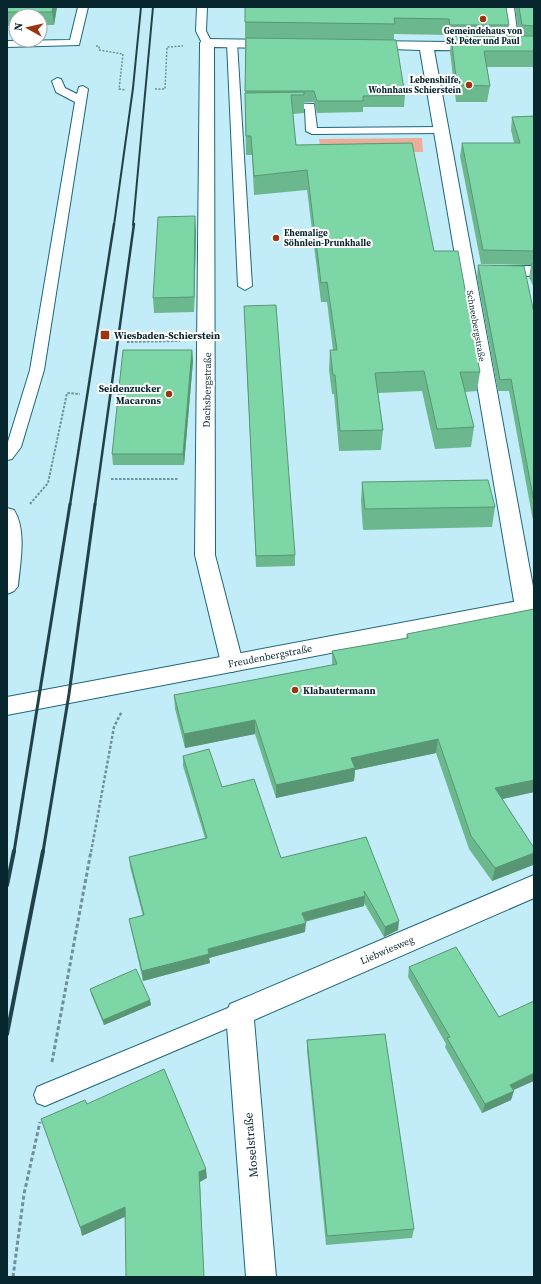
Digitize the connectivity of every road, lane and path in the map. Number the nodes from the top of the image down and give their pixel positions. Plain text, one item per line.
1 (83, 7) edge
2 (202, 7) edge
3 (509, 7) edge
4 (207, 43) junction
5 (232, 43) junction
6 (7, 44) edge
7 (288, 44) edge
8 (352, 45) edge
9 (99, 46) dead end
10 (183, 46) dead end
11 (426, 46) junction
12 (514, 47) junction
13 (534, 47) edge
14 (57, 81) dead end
15 (155, 89) dead end
16 (126, 90) dead end
17 (273, 106) edge
18 (441, 130) junction
19 (466, 270) junction
20 (534, 271) edge
21 (246, 286) dead end
22 (207, 340) junction
23 (127, 342) dead end
24 (80, 394) dead end
25 (7, 455) edge
26 (111, 479) dead end
27 (206, 479) junction
28 (9, 521) edge
29 (7, 586) edge
30 (530, 606) edge
31 (232, 663) junction
32 (139, 681) junction
33 (7, 706) edge
34 (534, 886) edge
35 (240, 1013) junction
36 (45, 1095) junction
37 (13, 1277) edge
38 (261, 1277) edge

1 - 6 lane
2 - 4 lane
3 - 12 lane
4 - 5 street
4 - 22 street, Dachsbergstraße
5 - 7 street
5 - 21 lane
8 - 11 street
9 - 16 path
10 - 15 path
11 - 12 street
11 - 18 street, Schneebergstraße
12 - 13 street
14 - 25 lane
17 - 18 lane
18 - 19 street, Schneebergstraße
19 - 20 street
19 - 30 street, Schneebergstraße
22 - 23 path
22 - 27 street, Dachsbergstraße
24 - 28 path
26 - 27 path
27 - 31 street, Dachsbergstraße
28 - 29 street
30 - 31 street, Freudenbergstraße
31 - 32 street, Freudenbergstraße
32 - 33 street, Freudenbergstraße
32 - 36 path
34 - 35 street, Liebwiesweg
35 - 36 lane
35 - 38 street, Moselstraße
36 - 37 path

